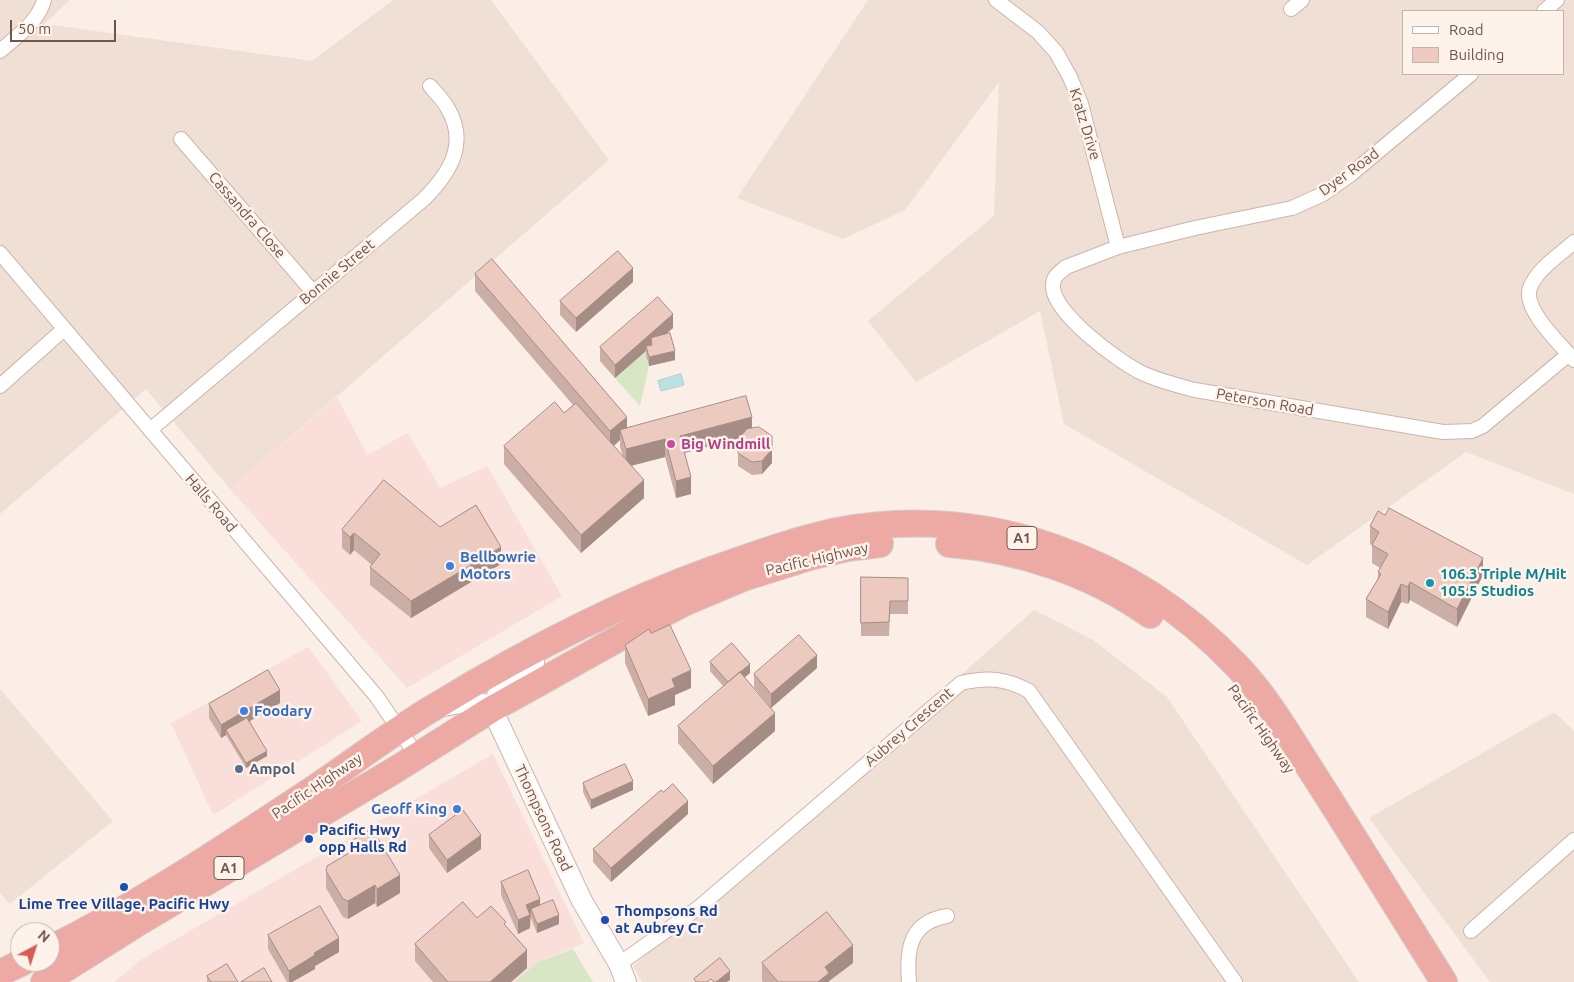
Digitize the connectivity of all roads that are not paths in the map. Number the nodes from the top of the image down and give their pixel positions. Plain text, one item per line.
1 (44, 0) edge
2 (996, 0) edge
3 (1302, 0) edge
4 (1557, 0) edge
5 (1291, 9) dead end
6 (1545, 10) edge
7 (0, 50) edge
8 (1470, 75) edge
9 (430, 86) dead end
10 (181, 139) dead end
11 (1574, 242) edge
12 (1118, 248) junction
13 (0, 253) edge
14 (313, 292) junction
15 (64, 329) junction
16 (1572, 357) edge
17 (0, 386) edge
18 (150, 430) junction
19 (584, 624) junction
20 (432, 708) junction
21 (492, 709) junction
22 (400, 730) junction
23 (417, 756) junction
24 (1574, 840) edge
25 (947, 916) dead end
26 (1471, 931) dead end
27 (60, 943) edge
28 (622, 973) edge
29 (44, 982) edge
30 (909, 982) edge
31 (1235, 982) edge
32 (1422, 982) edge
33 (1444, 982) edge

1 - 7 street
2 - 12 street, Kratz Drive
3 - 5 street
4 - 6 street
8 - 12 street, Dyer Road
9 - 14 street, Bonnie Street
10 - 14 street, Cassandra Close
11 - 16 street
12 - 16 street, Peterson Road
13 - 15 street, Halls Road
14 - 18 street, Bonnie Street
15 - 17 street
15 - 18 street, Halls Road
18 - 22 street, Halls Road
19 - 20 highway, Pacific Highway / A1
19 - 21 street, Pacific Highway
19 - 33 highway, Pacific Highway / A1
20 - 21 street
20 - 22 highway, Pacific Highway / A1
21 - 23 highway, Pacific Highway / A1
21 - 28 street, Thompsons Road
21 - 32 highway, Pacific Highway / A1
22 - 23 street, Halls Road
22 - 27 highway, Pacific Highway / A1
23 - 29 highway, Pacific Highway / A1
24 - 26 street
25 - 30 street
28 - 31 street, Aubrey Crescent

